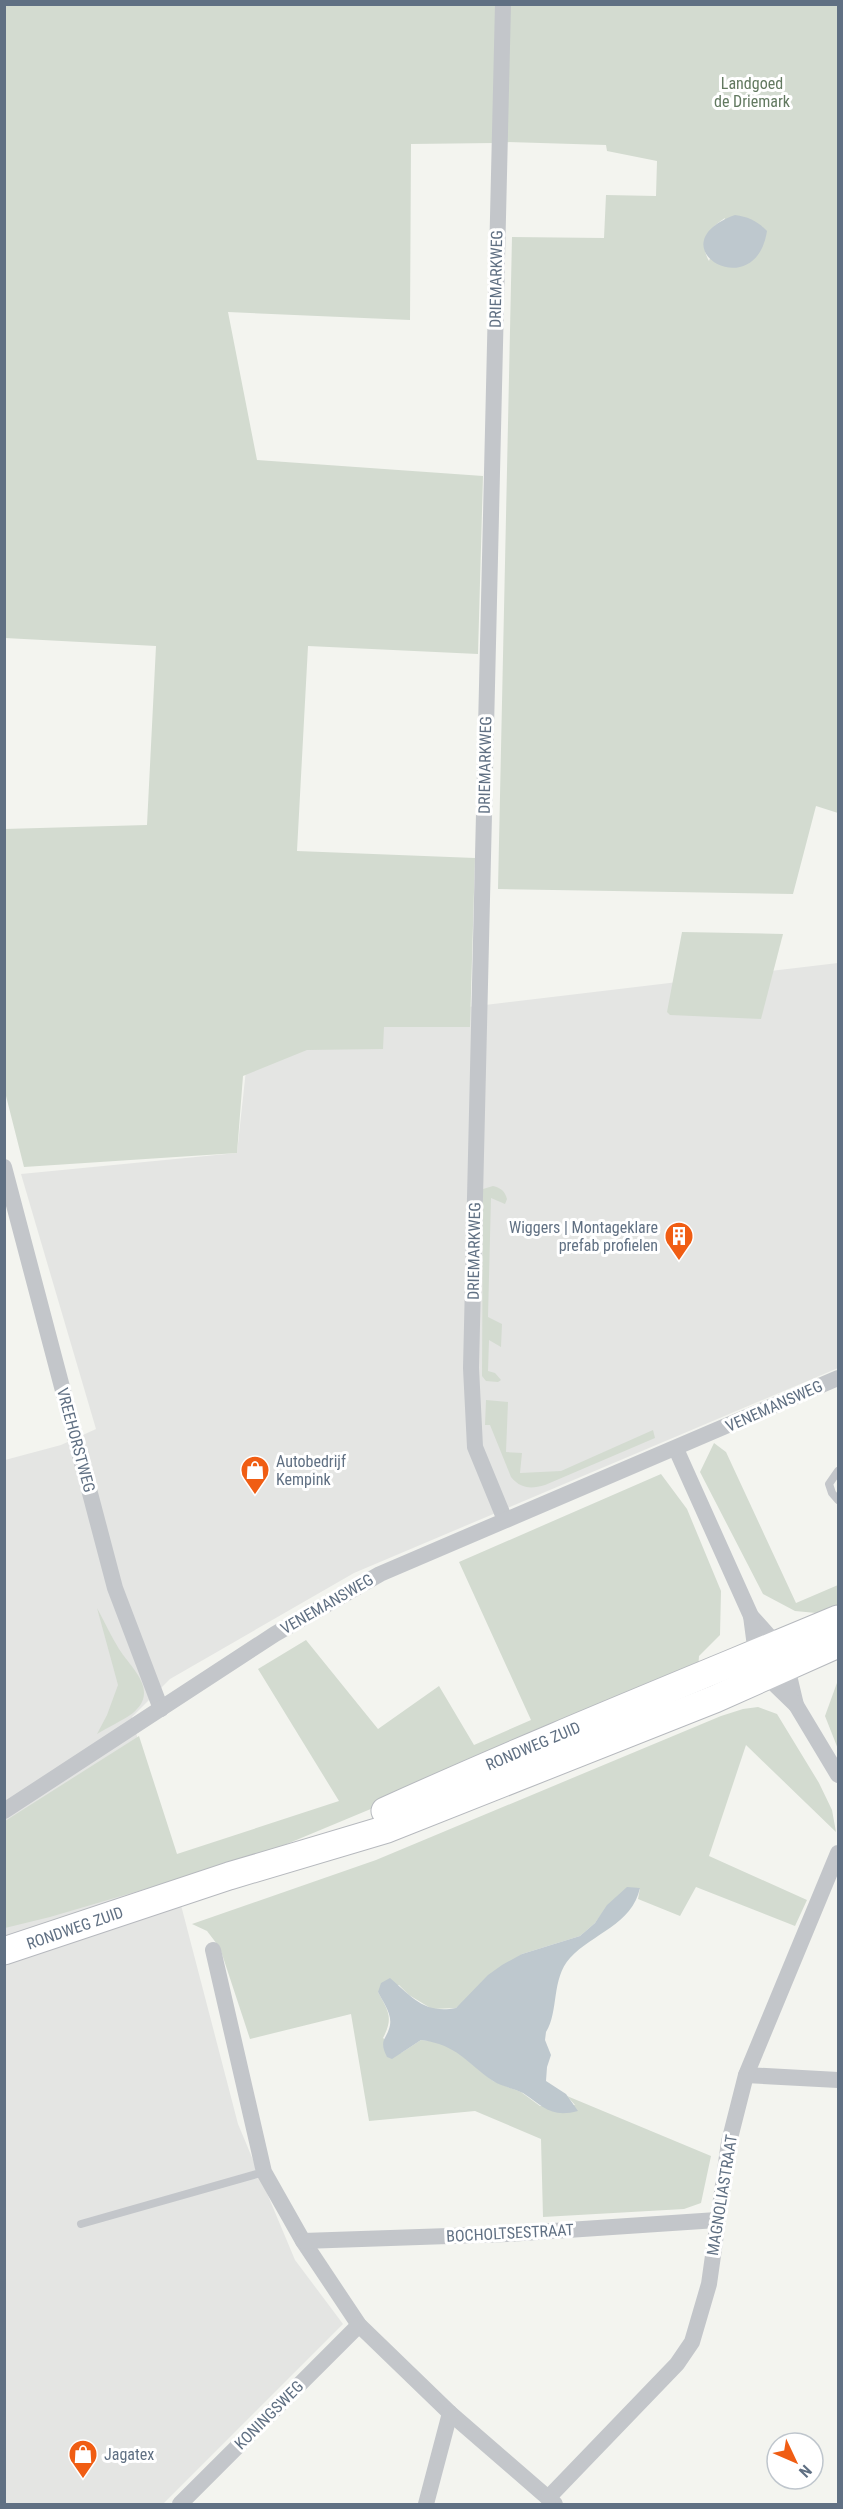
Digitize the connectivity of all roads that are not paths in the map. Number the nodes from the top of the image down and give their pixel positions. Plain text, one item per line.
1 (503, 4) edge
2 (4, 1167) edge
3 (838, 1378) edge
4 (676, 1449) junction
5 (838, 1471) edge
6 (838, 1500) edge
7 (505, 1520) junction
8 (838, 1619) edge
9 (838, 1644) edge
10 (771, 1661) junction
11 (161, 1708) junction
12 (838, 1775) edge
13 (4, 1811) edge
14 (838, 1853) edge
15 (179, 1892) junction
16 (4, 1932) edge
17 (213, 1950) dead end
18 (4, 1951) edge
19 (746, 2075) junction
20 (838, 2080) edge
21 (264, 2172) junction
22 (717, 2220) junction
23 (81, 2224) dead end
24 (303, 2241) junction
25 (359, 2325) junction
26 (450, 2413) junction
27 (552, 2501) edge
28 (180, 2505) edge
29 (426, 2505) edge

1 - 7 street, DRIEMARKWEG
2 - 11 street, VREEHORSTWEG
3 - 4 street, VENEMANSWEG
4 - 7 street, VENEMANSWEG
4 - 10 street
5 - 6 lane
7 - 11 street, VENEMANSWEG
8 - 10 main road, RONDWEG ZUID
9 - 10 main road, RONDWEG ZUID
10 - 12 street
10 - 15 main road, RONDWEG ZUID
11 - 13 street, VENEMANSWEG
14 - 19 street, MAGNOLIASTRAAT
15 - 16 main road, RONDWEG ZUID
15 - 18 main road, RONDWEG ZUID
17 - 21 street
19 - 20 street
19 - 22 street, MAGNOLIASTRAAT
21 - 23 lane
21 - 24 street
22 - 24 street, BOCHOLTSESTRAAT
22 - 27 street, MAGNOLIASTRAAT
24 - 25 street
25 - 26 street
25 - 28 street, KONINGSWEG
26 - 27 street
26 - 29 street

